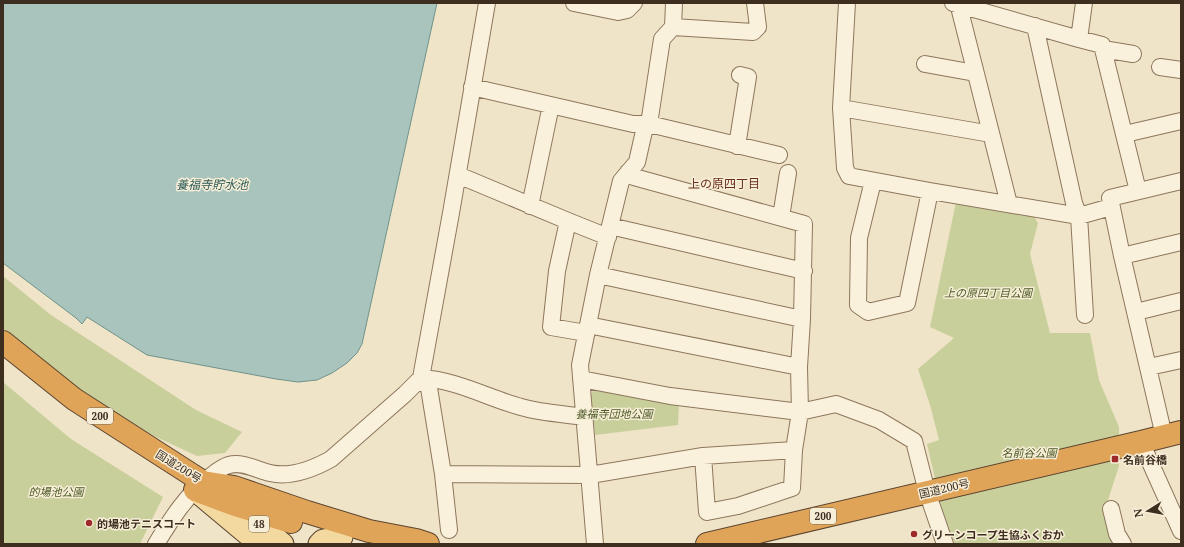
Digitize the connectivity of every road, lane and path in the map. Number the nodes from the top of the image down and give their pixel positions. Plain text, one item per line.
1 (487, 3) edge
2 (574, 3) edge
3 (634, 3) edge
4 (674, 3) edge
5 (755, 3) edge
6 (847, 3) edge
7 (1084, 3) edge
8 (956, 4) edge
9 (1035, 26) junction
10 (673, 27) junction
11 (1079, 39) junction
12 (1103, 49) junction
13 (1133, 54) dead end
14 (925, 64) dead end
15 (1160, 67) dead end
16 (1181, 70) edge
17 (975, 73) junction
18 (748, 77) dead end
19 (472, 87) junction
20 (551, 105) junction
21 (841, 108) junction
22 (1181, 121) edge
23 (649, 124) junction
24 (991, 134) junction
25 (1125, 134) junction
26 (737, 146) junction
27 (779, 155) dead end
28 (628, 172) junction
29 (788, 173) dead end
30 (458, 175) junction
31 (873, 181) junction
32 (1181, 181) edge
33 (930, 191) junction
34 (1138, 191) junction
35 (1009, 204) junction
36 (530, 206) junction
37 (1111, 208) junction
38 (1080, 216) junction
39 (781, 217) junction
40 (568, 221) junction
41 (609, 231) junction
42 (1181, 242) edge
43 (1122, 256) junction
44 (804, 271) junction
45 (598, 275) junction
46 (1181, 301) edge
47 (1136, 312) junction
48 (1085, 315) dead end
49 (802, 319) junction
50 (587, 329) junction
51 (3, 342) edge
52 (1181, 360) edge
53 (3, 362) edge
54 (799, 367) junction
55 (1149, 367) junction
56 (421, 378) junction
57 (580, 379) junction
58 (800, 412) junction
59 (585, 417) junction
60 (1173, 434) edge
61 (1136, 444) junction
62 (794, 450) junction
63 (703, 456) junction
64 (443, 474) junction
65 (590, 475) junction
66 (198, 486) junction
67 (933, 491) junction
68 (235, 506) junction
69 (1111, 509) dead end
70 (1177, 514) edge
71 (449, 530) dead end
72 (1181, 531) edge
73 (342, 537) junction
74 (156, 544) edge
75 (258, 544) edge
76 (283, 544) edge
77 (319, 544) edge
78 (377, 544) edge
79 (428, 544) edge
80 (595, 544) edge
81 (707, 544) edge
82 (945, 544) edge
83 (1123, 544) edge

1 - 19 street
2 - 3 street
4 - 10 street
5 - 10 street
6 - 21 street
7 - 11 street
8 - 9 street
8 - 17 street
9 - 11 street
9 - 38 street
10 - 23 street
11 - 12 street
12 - 13 street
12 - 25 street
14 - 17 street
15 - 16 street
17 - 24 street
18 - 26 street
19 - 20 street
19 - 30 street
20 - 23 street
20 - 36 street
21 - 24 street
21 - 31 street
22 - 25 street
23 - 26 street
23 - 28 street
24 - 35 street
25 - 34 street
26 - 27 street
28 - 39 street
28 - 41 street
29 - 39 street
30 - 36 street
30 - 56 street
31 - 33 street
31 - 33 street
32 - 34 street
33 - 35 street
34 - 37 street
35 - 38 street
36 - 40 street
37 - 38 street
37 - 43 street
38 - 48 street
39 - 44 street
40 - 41 street
40 - 50 street
41 - 44 street
41 - 45 street
42 - 43 street
43 - 47 street
44 - 49 street
45 - 49 street
45 - 50 street
46 - 47 street
47 - 55 street
49 - 54 street
50 - 54 street
50 - 57 street
51 - 66 highway, 国道200号 / 200
52 - 55 street
53 - 66 highway, 国道200号 / 200
54 - 58 street
55 - 60 street
56 - 59 street
56 - 64 street
56 - 66 street
57 - 58 street
57 - 59 street
58 - 62 street
58 - 67 street
59 - 65 street
60 - 61 highway, 国道200号 / 200
61 - 67 highway, 国道200号 / 200
61 - 70 street
62 - 63 street
62 - 63 street
63 - 65 street
64 - 65 street
64 - 71 street
65 - 80 street
66 - 68 highway, 国道200号 / 200
66 - 74 street
66 - 75 main road, 48
66 - 79 highway, 国道200号 / 200
67 - 81 highway, 国道200号 / 200
67 - 82 street
68 - 73 highway, 国道200号 / 200
68 - 76 main road, 48
69 - 83 street
70 - 72 street
73 - 77 main road
73 - 78 highway, 国道200号 / 200

